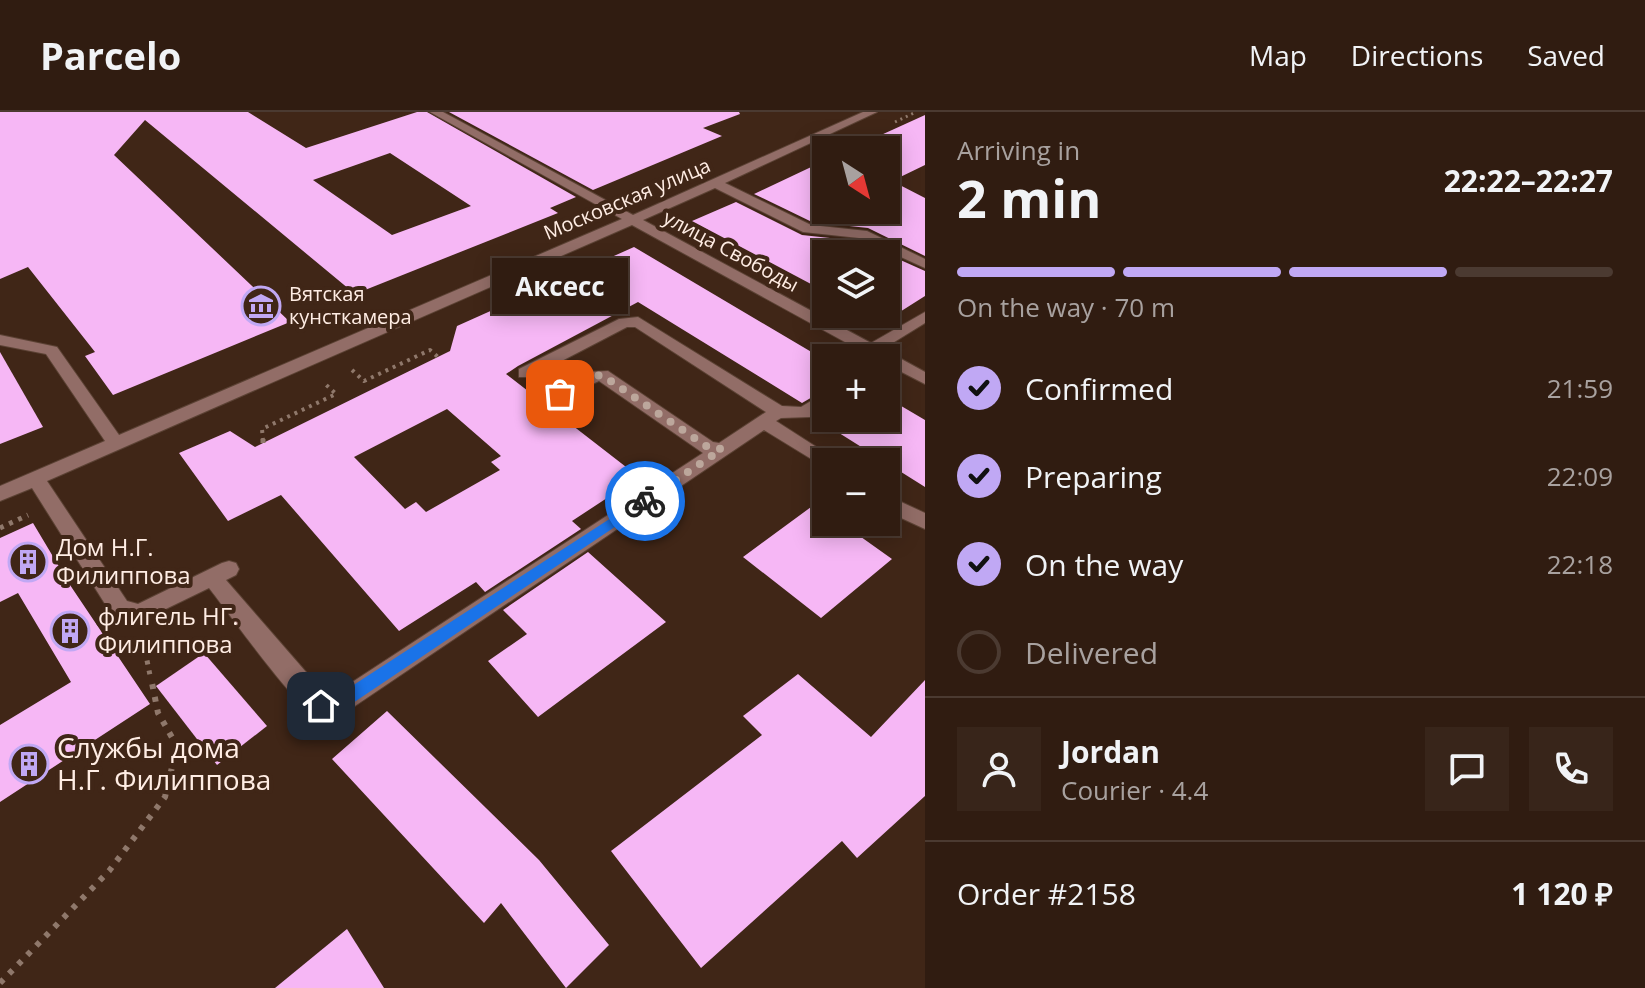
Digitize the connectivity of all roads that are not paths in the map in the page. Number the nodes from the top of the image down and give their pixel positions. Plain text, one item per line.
1 (435, 112) edge
2 (872, 112) edge
3 (715, 183) junction
4 (632, 220) junction
5 (925, 264) edge
6 (925, 316) edge
7 (0, 340) edge
8 (859, 344) edge
9 (892, 344) edge
10 (900, 366) edge
11 (525, 373) dead end
12 (925, 379) edge
13 (560, 394) dead end
14 (812, 408) edge
15 (770, 417) junction
16 (116, 444) junction
17 (722, 449) junction
18 (812, 451) edge
19 (36, 479) junction
20 (0, 494) edge
21 (900, 509) edge
22 (925, 522) edge

1 - 4 street, улица Свободы
2 - 3 street, Московская улица
3 - 4 street, Московская улица
3 - 5 street
4 - 8 street, улица Свободы
4 - 16 street, Московская улица
6 - 9 street
7 - 16 street
10 - 12 street, улица Свободы
11 - 15 street
13 - 17 street
14 - 15 street
15 - 17 street
15 - 18 street
16 - 19 street, Московская улица
17 - 19 street
19 - 20 street, Московская улица
21 - 22 street

